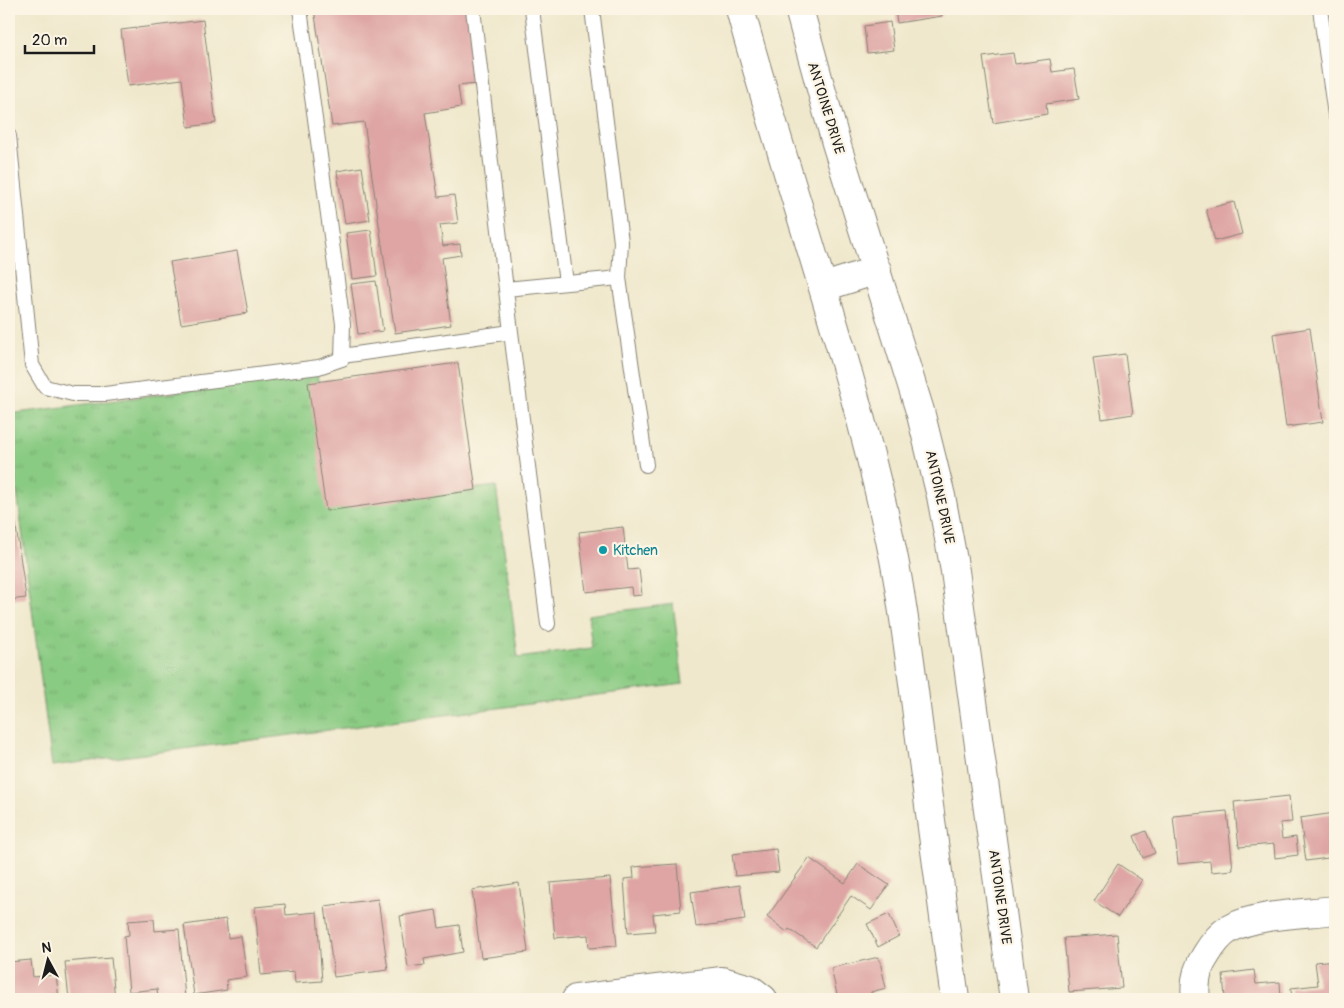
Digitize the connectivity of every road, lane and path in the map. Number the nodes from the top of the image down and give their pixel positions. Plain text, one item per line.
1 (300, 9) edge
2 (473, 9) edge
3 (532, 9) edge
4 (592, 9) edge
5 (740, 9) edge
6 (799, 9) edge
7 (1320, 9) edge
8 (1335, 115) edge
9 (9, 136) edge
10 (877, 270) junction
11 (619, 278) junction
12 (566, 283) junction
13 (824, 287) junction
14 (506, 289) junction
15 (511, 332) junction
16 (342, 356) junction
17 (646, 465) dead end
18 (548, 624) dead end
19 (1335, 910) edge
20 (576, 999) edge
21 (763, 999) edge
22 (955, 999) edge
23 (1014, 999) edge
24 (1196, 999) edge

1 - 16 lane
2 - 14 lane
3 - 12 lane
4 - 11 lane
5 - 13 main road
6 - 10 main road, ANTOINE DRIVE
7 - 8 lane
9 - 16 lane
10 - 13 main road
10 - 23 main road, ANTOINE DRIVE
11 - 12 lane
11 - 17 lane
12 - 14 lane
13 - 22 main road
14 - 15 lane
15 - 16 lane
15 - 18 lane
19 - 24 main road
20 - 21 main road

